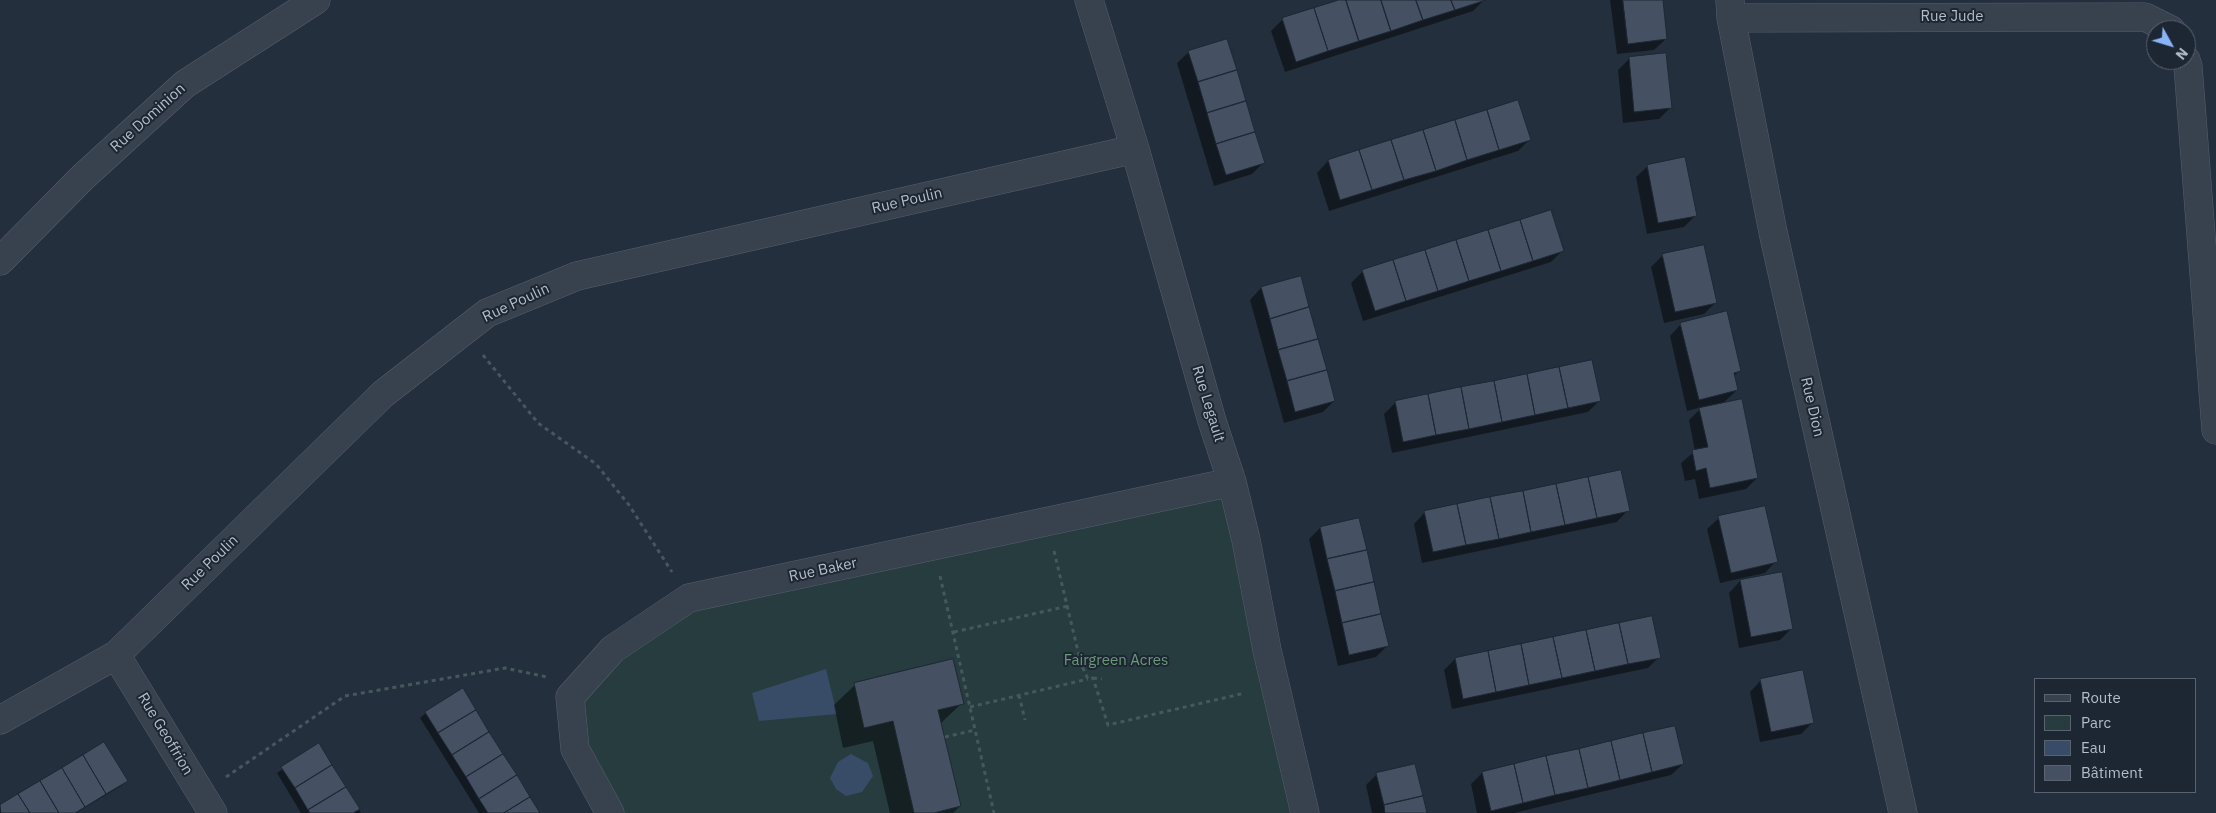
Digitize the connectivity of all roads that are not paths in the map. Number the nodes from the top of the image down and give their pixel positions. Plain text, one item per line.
1 (316, 0) edge
2 (1089, 0) edge
3 (1730, 9) edge
4 (2151, 20) edge
5 (2188, 70) edge
6 (1136, 149) junction
7 (0, 261) edge
8 (2216, 430) edge
9 (1232, 482) junction
10 (116, 655) junction
11 (0, 720) edge
12 (207, 803) edge
13 (1301, 812) edge
14 (610, 813) edge
15 (1903, 813) edge

1 - 7 street, Rue Dominion
2 - 6 street, Rue Legault
3 - 4 street, Rue Jude
3 - 15 street, Rue Dion
5 - 8 street
6 - 9 street, Rue Legault
6 - 10 street, Rue Poulin
9 - 13 street, Rue Legault
9 - 14 street, Rue Baker
10 - 11 street, Rue Poulin
10 - 12 street, Rue Geoffrion

